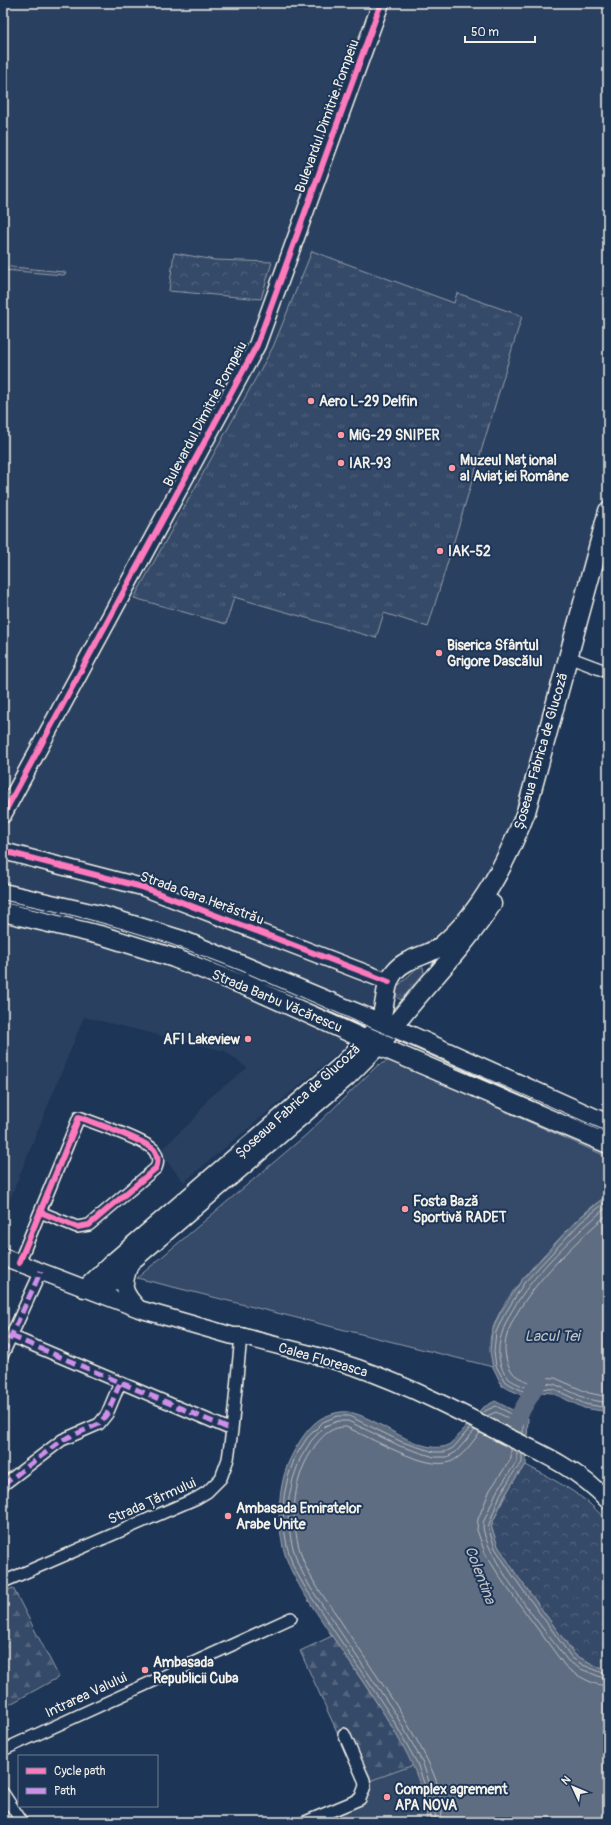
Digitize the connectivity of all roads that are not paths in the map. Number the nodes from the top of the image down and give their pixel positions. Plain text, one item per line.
1 (381, 3) edge
2 (608, 511) edge
3 (608, 548) edge
4 (573, 658) junction
5 (608, 672) edge
6 (3, 815) edge
7 (3, 851) edge
8 (3, 893) edge
9 (3, 912) edge
10 (419, 956) junction
11 (389, 982) junction
12 (419, 994) junction
13 (386, 1025) junction
14 (373, 1042) junction
15 (608, 1124) edge
16 (608, 1144) edge
17 (40, 1212) junction
18 (3, 1257) edge
19 (131, 1263) junction
20 (19, 1264) junction
21 (42, 1271) junction
22 (84, 1289) junction
23 (100, 1294) junction
24 (139, 1309) junction
25 (11, 1336) junction
26 (241, 1336) junction
27 (3, 1354) edge
28 (120, 1382) junction
29 (232, 1430) junction
30 (3, 1485) edge
31 (608, 1500) edge
32 (3, 1582) edge
33 (291, 1618) dead end
34 (344, 1734) dead end
35 (3, 1750) edge
36 (3, 1792) edge
37 (22, 1822) edge
38 (306, 1822) edge

1 - 6 main road, Bulevardul Dimitrie Pompeiu
2 - 4 main road, Șoseaua Fabrica de Glucoză
3 - 4 main road, Șoseaua Fabrica de Glucoză
4 - 5 street
4 - 10 main road, Șoseaua Fabrica de Glucoză
4 - 12 main road, Șoseaua Fabrica de Glucoză
7 - 11 main road, Strada Gara Herăstrău
8 - 13 main road, Strada Barbu Văcărescu
9 - 14 main road, Strada Barbu Văcărescu
10 - 11 main road, Șoseaua Fabrica de Glucoză
10 - 12 main road
11 - 13 main road, Șoseaua Fabrica de Glucoză
12 - 13 main road, Șoseaua Fabrica de Glucoză
13 - 14 main road, Șoseaua Fabrica de Glucoză
13 - 15 main road, Strada Barbu Văcărescu
14 - 16 main road, Strada Barbu Văcărescu
14 - 19 main road, Șoseaua Fabrica de Glucoză
14 - 22 main road, Șoseaua Fabrica de Glucoză
17 - 17 street
17 - 20 street
18 - 20 main road, Calea Floreasca
19 - 23 main road, Șoseaua Fabrica de Glucoză
19 - 24 main road
20 - 21 main road, Calea Floreasca
21 - 22 main road, Calea Floreasca
21 - 25 street
22 - 23 main road, Calea Floreasca
23 - 24 main road, Calea Floreasca
24 - 26 main road, Calea Floreasca
25 - 27 street
25 - 28 street
26 - 29 street, Strada Țărmului
26 - 31 main road, Calea Floreasca
28 - 29 street
28 - 30 street
29 - 32 street, Strada Țărmului
33 - 35 street, Intrarea Valului
34 - 38 street
36 - 37 street

